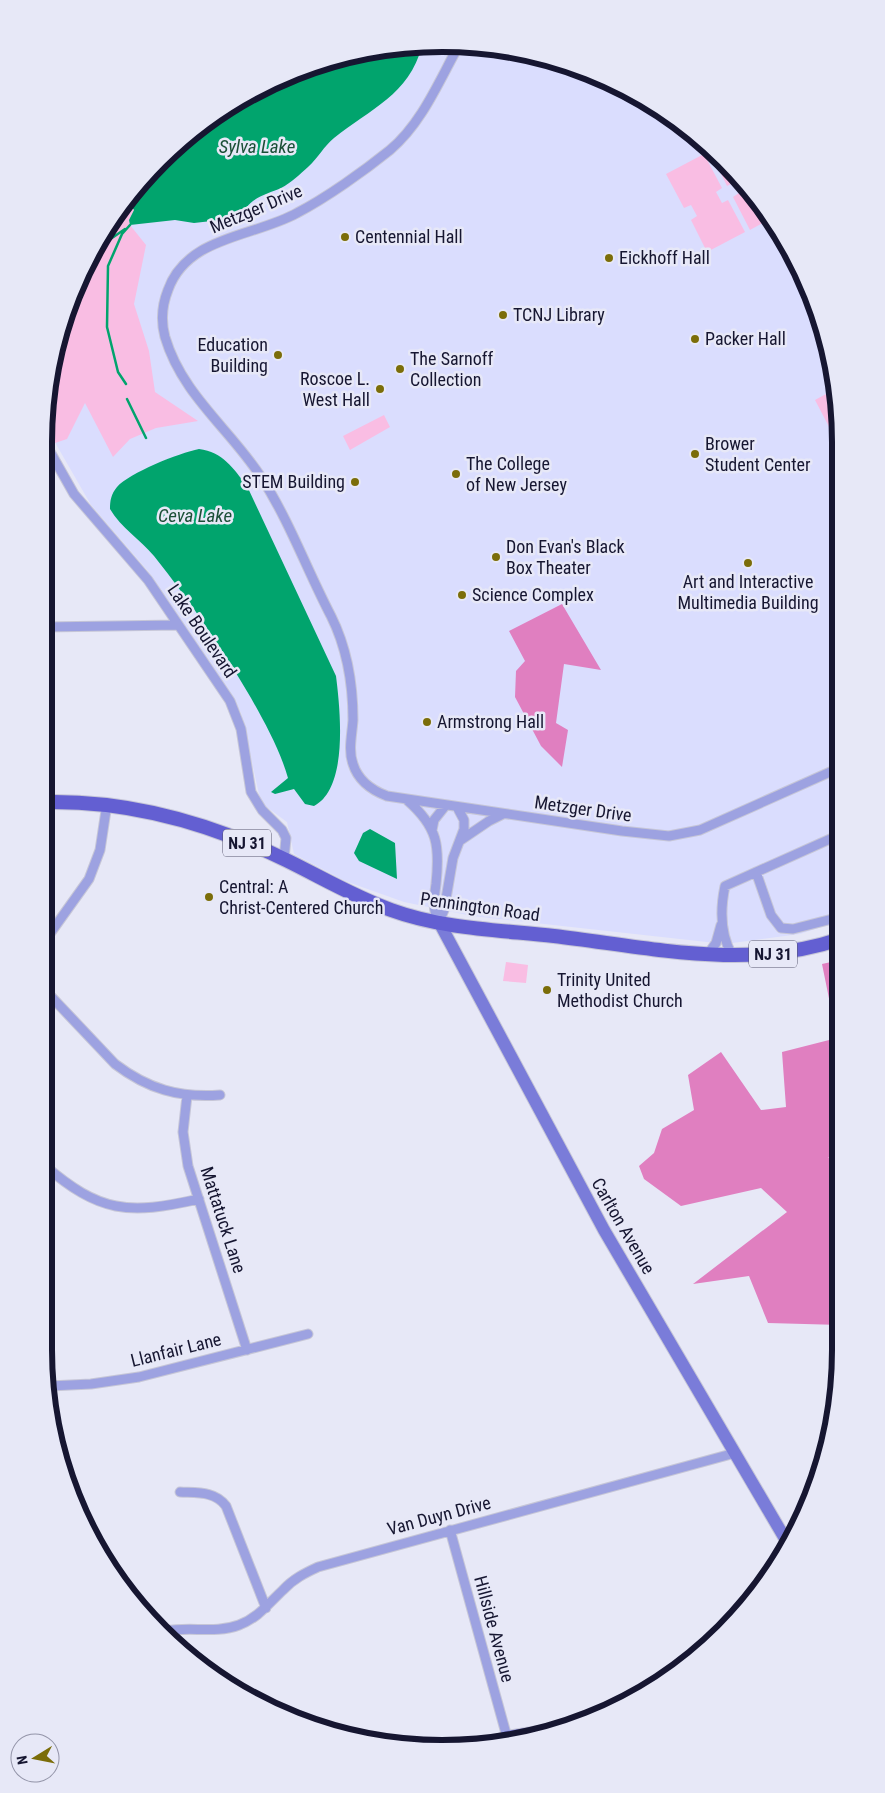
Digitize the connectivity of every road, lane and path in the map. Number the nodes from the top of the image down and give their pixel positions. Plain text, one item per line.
1 (455, 52) edge
2 (52, 456) edge
3 (178, 625) junction
4 (52, 627) edge
5 (832, 771) edge
6 (407, 799) junction
7 (52, 802) edge
8 (107, 804) junction
9 (446, 805) junction
10 (457, 807) junction
11 (504, 814) junction
12 (432, 830) junction
13 (832, 838) edge
14 (461, 840) junction
15 (284, 859) junction
16 (756, 872) junction
17 (832, 919) edge
18 (439, 922) junction
19 (722, 922) junction
20 (52, 931) edge
21 (832, 942) edge
22 (708, 954) junction
23 (732, 955) junction
24 (52, 997) edge
25 (220, 1095) dead end
26 (187, 1096) junction
27 (52, 1172) edge
28 (199, 1199) junction
29 (308, 1334) dead end
30 (247, 1350) junction
31 (54, 1386) edge
32 (735, 1453) junction
33 (180, 1492) dead end
34 (450, 1530) junction
35 (784, 1538) edge
36 (266, 1608) junction
37 (172, 1631) edge
38 (506, 1735) edge

1 - 6 street, Metzger Drive
2 - 3 street, Lake Boulevard
3 - 4 street
3 - 15 street, Lake Boulevard
5 - 11 street, Metzger Drive
6 - 9 street, Metzger Drive
6 - 12 street
7 - 8 main road, Pennington Road / NJ 31
8 - 15 main road, Pennington Road / NJ 31
8 - 20 street
9 - 10 street, Metzger Drive
9 - 12 street
10 - 11 street, Metzger Drive
10 - 14 street
11 - 14 street
12 - 18 street
13 - 16 street
14 - 18 street
15 - 18 main road, Pennington Road / NJ 31
16 - 17 street
16 - 19 street
18 - 22 main road, Pennington Road / NJ 31
18 - 32 street, Carlton Avenue
19 - 22 street
19 - 23 street
21 - 23 main road, Pennington Road / NJ 31
22 - 23 main road, Pennington Road / NJ 31
24 - 26 street
25 - 26 street
26 - 28 street, Mattatuck Lane
27 - 28 street
28 - 30 street, Mattatuck Lane
29 - 30 street, Llanfair Lane
30 - 31 street, Llanfair Lane
32 - 34 street, Van Duyn Drive
32 - 35 street, Carlton Avenue
33 - 36 street
34 - 36 street, Van Duyn Drive
34 - 38 street, Hillside Avenue
36 - 37 street, Van Duyn Drive

